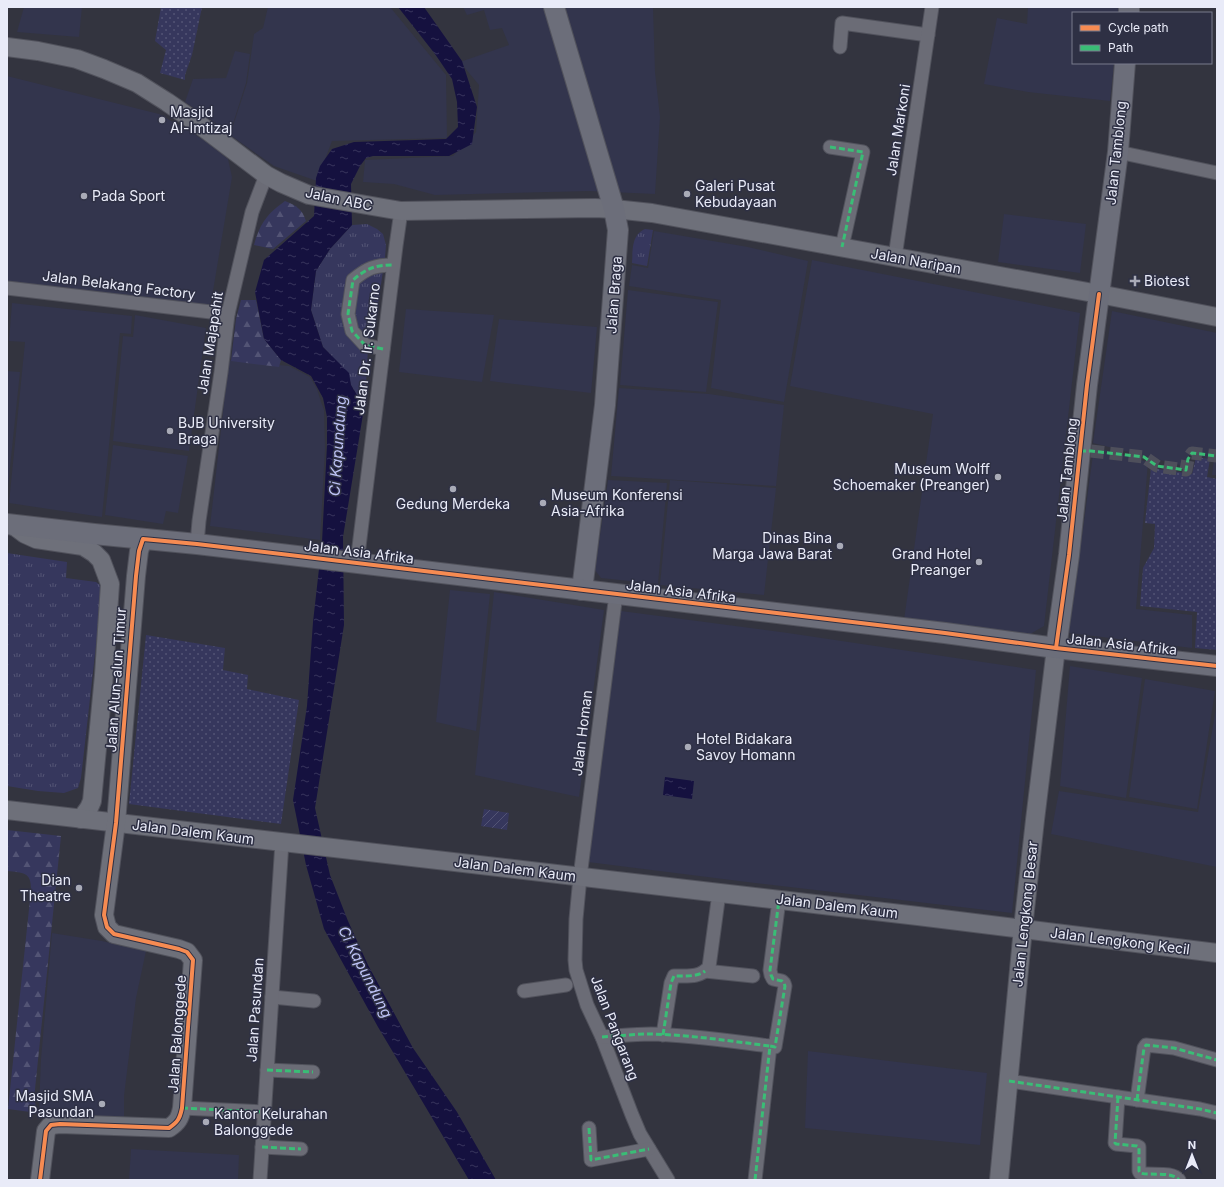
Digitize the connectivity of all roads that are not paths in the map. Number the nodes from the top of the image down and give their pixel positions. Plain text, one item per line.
1 (554, 7) edge
2 (932, 7) edge
3 (928, 35) junction
4 (7, 47) edge
5 (840, 47) dead end
6 (1125, 64) edge
7 (830, 147) dead end
8 (1118, 152) junction
9 (1217, 173) edge
10 (266, 175) junction
11 (614, 209) junction
12 (401, 211) junction
13 (842, 247) junction
14 (895, 257) junction
15 (393, 265) junction
16 (7, 288) edge
17 (1099, 294) junction
18 (228, 314) junction
19 (1217, 317) edge
20 (383, 349) junction
21 (10, 524) edge
22 (142, 539) junction
23 (197, 544) junction
24 (83, 546) joint
25 (357, 563) junction
26 (582, 590) junction
27 (616, 594) junction
28 (1056, 648) junction
29 (1217, 666) edge
30 (7, 810) edge
31 (81, 819) junction
32 (116, 823) junction
33 (289, 843) junction
34 (580, 877) junction
35 (719, 893) junction
36 (779, 900) junction
37 (1023, 928) junction
38 (1217, 953) edge
39 (705, 971) junction
40 (753, 976) dead end
41 (566, 985) dead end
42 (524, 991) dead end
43 (272, 997) junction
44 (314, 1001) dead end
45 (663, 1035) junction
46 (602, 1037) junction
47 (770, 1046) junction
48 (1217, 1060) edge
49 (267, 1070) junction
50 (312, 1072) dead end
51 (1009, 1081) junction
52 (1118, 1097) junction
53 (1137, 1100) junction
54 (182, 1108) junction
55 (265, 1112) junction
56 (1217, 1113) edge
57 (589, 1128) dead end
58 (262, 1147) junction
59 (301, 1149) dead end
60 (649, 1149) junction
61 (40, 1180) edge
62 (260, 1180) edge
63 (668, 1180) edge
64 (756, 1180) edge
65 (999, 1180) edge
66 (1179, 1180) edge

1 - 11 main road, Jalan Braga
2 - 3 street, Jalan Markoni
3 - 5 street
3 - 14 street, Jalan Markoni
4 - 10 street, Jalan ABC
6 - 8 main road, Jalan Tamblong
7 - 13 street
8 - 9 street
8 - 17 main road, Jalan Tamblong
10 - 12 street, Jalan ABC
10 - 18 street, Jalan Majapahit
11 - 12 street, Jalan ABC
11 - 13 street, Jalan Naripan
11 - 26 main road, Jalan Braga
12 - 15 street, Jalan Dr. Ir. Sukarno
13 - 14 street, Jalan Naripan
14 - 17 street, Jalan Naripan
15 - 20 street, Jalan Dr. Ir. Sukarno
15 - 20 street
16 - 18 street, Jalan Belakang Factory
17 - 19 street, Jalan Naripan
17 - 28 main road, Jalan Tamblong
18 - 23 street, Jalan Majapahit
20 - 25 street, Jalan Dr. Ir. Sukarno
21 - 22 main road, Jalan Asia Afrika
21 - 24 street, Jalan Asia Afrika
22 - 23 main road, Jalan Asia Afrika
22 - 32 street, Jalan Alun-alun Timur
23 - 25 main road, Jalan Asia Afrika
24 - 31 street, Jalan Alun-alun Timur
25 - 26 main road, Jalan Asia Afrika
26 - 27 main road, Jalan Asia Afrika
27 - 28 main road, Jalan Asia Afrika
27 - 34 street, Jalan Homan
28 - 29 main road, Jalan Asia Afrika
28 - 37 street, Jalan Lengkong Besar
30 - 31 street, Jalan Dalem Kaum
31 - 32 street, Jalan Dalem Kaum
32 - 33 street, Jalan Dalem Kaum
32 - 54 street, Jalan Balonggede
33 - 34 street, Jalan Dalem Kaum
33 - 43 street, Jalan Pasundan
34 - 35 street, Jalan Dalem Kaum
34 - 46 street, Jalan Pangarang
35 - 36 street, Jalan Dalem Kaum
35 - 39 street
36 - 37 street, Jalan Dalem Kaum
36 - 47 street
37 - 38 street, Jalan Lengkong Kecil
37 - 51 street, Jalan Lengkong Besar
39 - 40 street
39 - 45 street
41 - 42 street
43 - 44 street
43 - 49 street, Jalan Pasundan
45 - 46 street
45 - 47 street
46 - 60 street, Jalan Pangarang
47 - 64 street
48 - 53 street
49 - 50 street
49 - 55 street, Jalan Pasundan
51 - 52 street
51 - 65 street, Jalan Lengkong Besar
52 - 53 street
52 - 66 street
53 - 56 street
54 - 55 street
54 - 61 street, Jalan Balonggede
55 - 58 street, Jalan Pasundan
57 - 60 street
58 - 59 street
58 - 62 street, Jalan Pasundan
60 - 63 street, Jalan Pangarang

